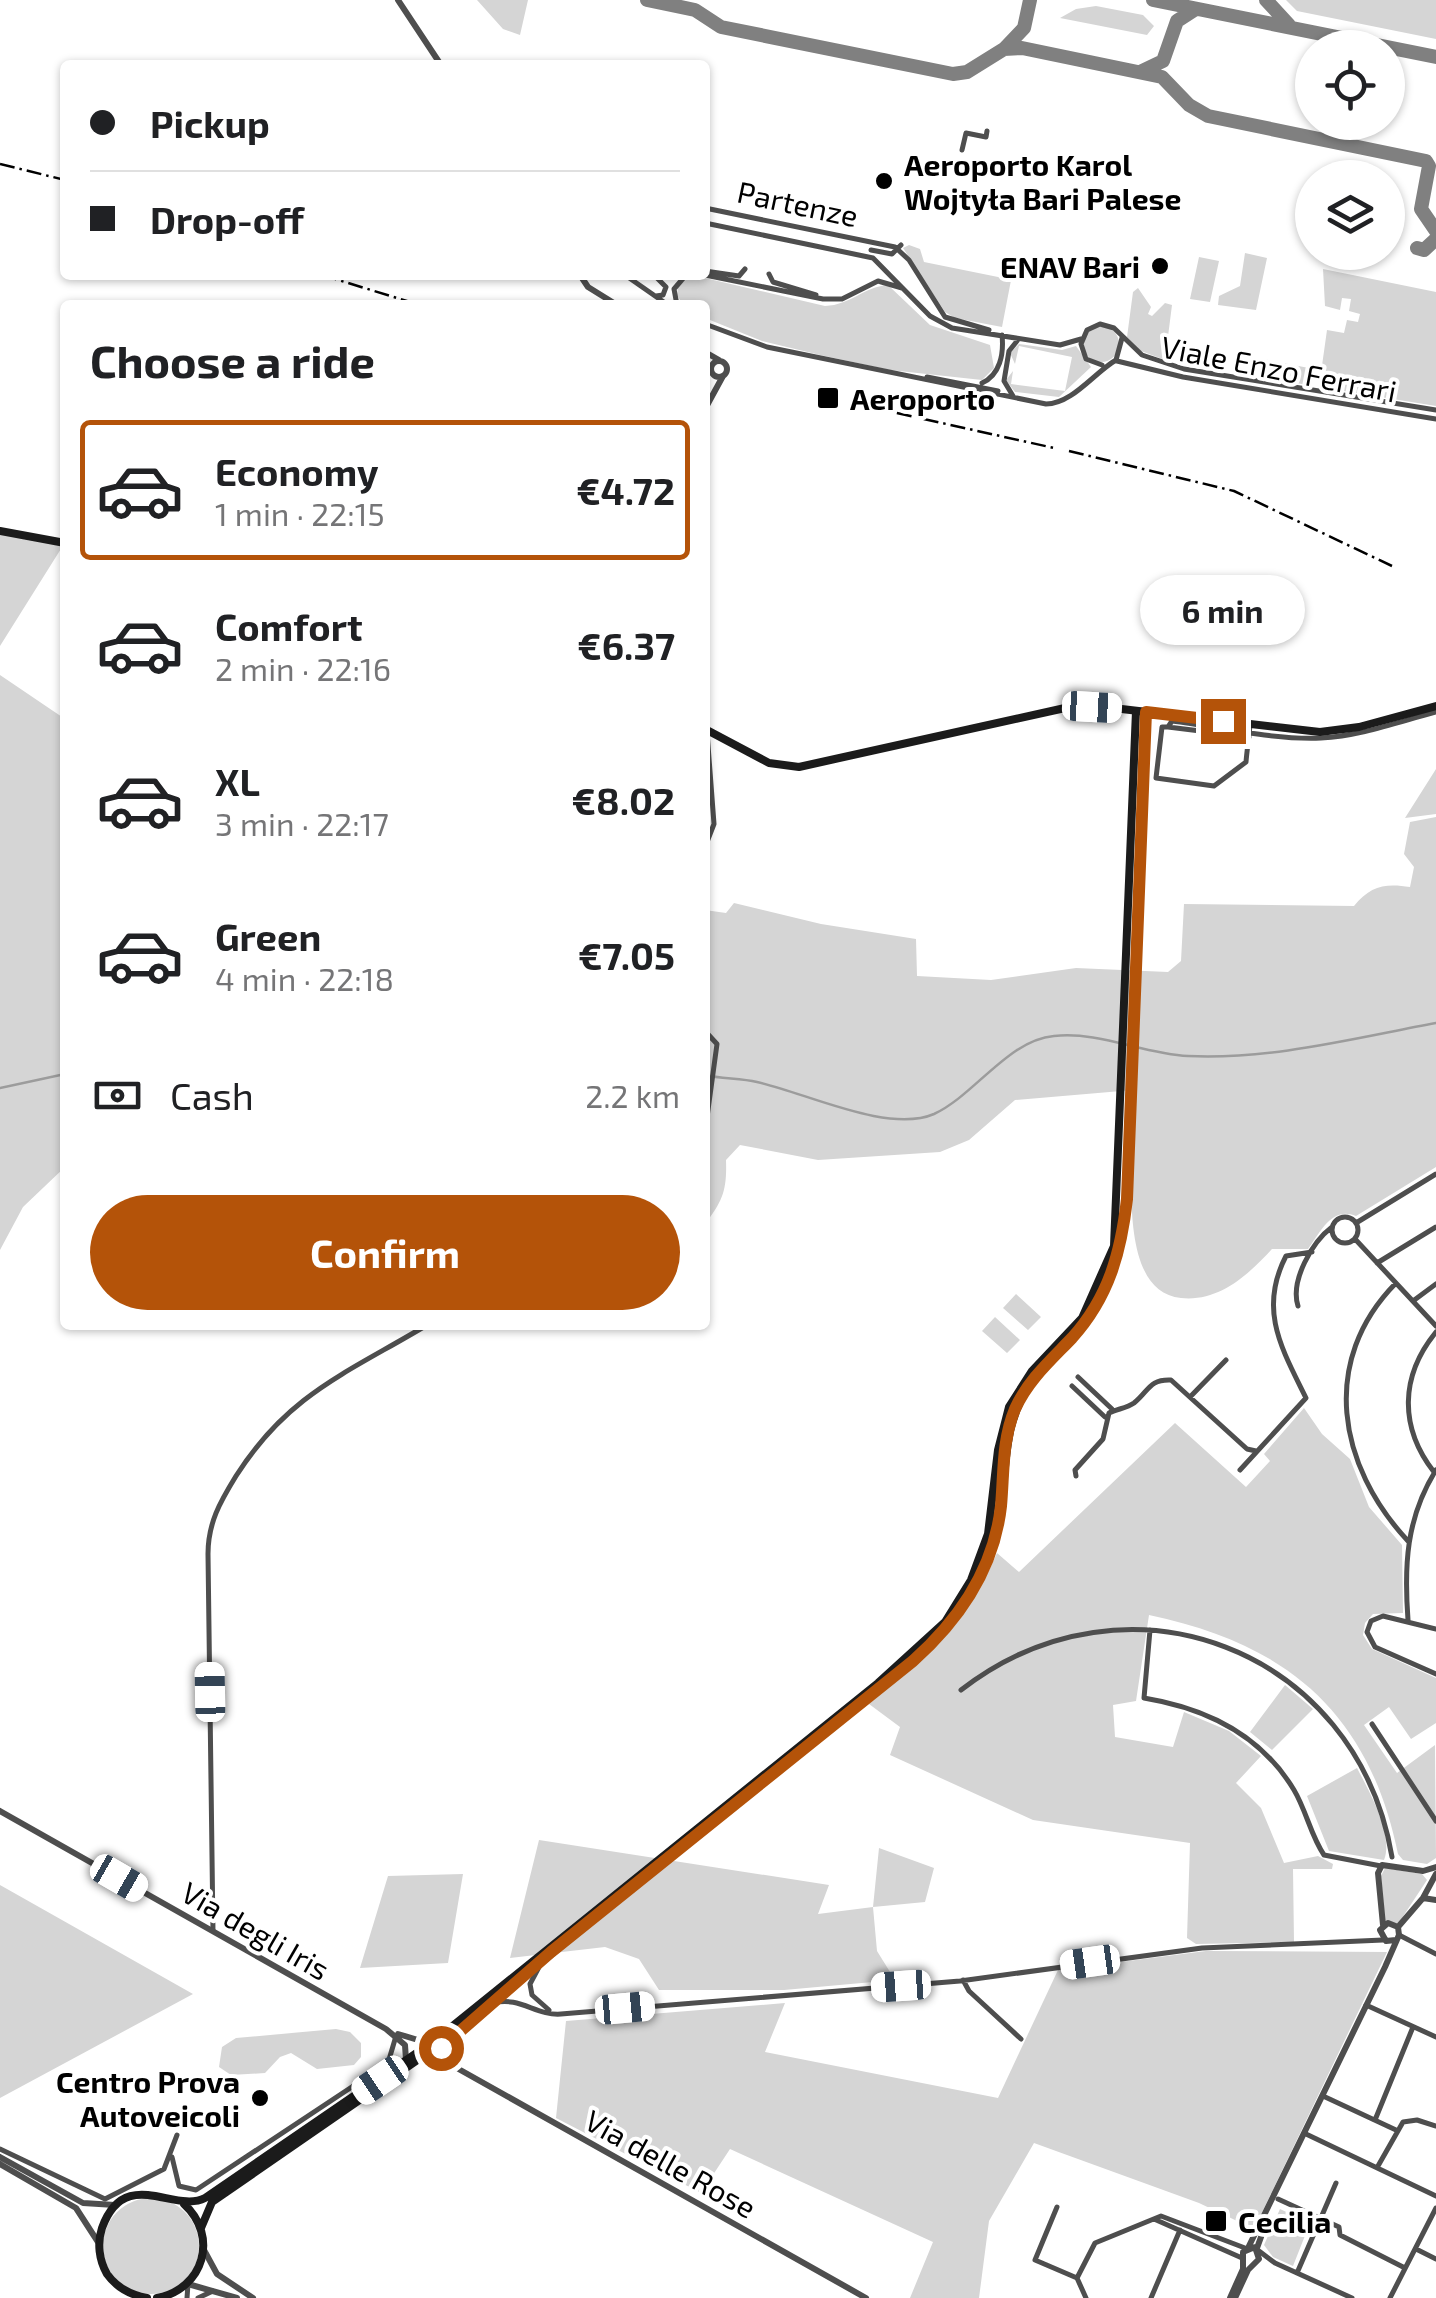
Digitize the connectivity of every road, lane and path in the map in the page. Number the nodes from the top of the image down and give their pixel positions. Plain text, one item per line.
1 (398, 0) edge
2 (437, 60) edge
3 (987, 131) dead end
4 (962, 150) dead end
5 (710, 209) edge
6 (710, 224) edge
7 (901, 245) dead end
8 (871, 250) dead end
9 (745, 269) dead end
10 (710, 273) edge
11 (710, 274) edge
12 (769, 274) dead end
13 (585, 280) edge
14 (633, 280) edge
15 (658, 280) edge
16 (912, 296) junction
17 (654, 297) junction
18 (608, 300) edge
19 (659, 300) edge
20 (834, 300) junction
21 (710, 326) edge
22 (1002, 337) junction
23 (1122, 338) junction
24 (1082, 339) junction
25 (1020, 340) junction
26 (1035, 341) junction
27 (710, 355) edge
28 (720, 361) junction
29 (1114, 361) junction
30 (1105, 365) junction
31 (711, 372) junction
32 (724, 375) junction
33 (919, 378) junction
34 (979, 384) junction
35 (998, 391) junction
36 (713, 393) junction
37 (1013, 396) junction
38 (710, 399) edge
39 (1436, 410) edge
40 (1436, 419) edge
41 (0, 531) edge
42 (60, 542) edge
43 (1436, 709) edge
44 (1141, 711) junction
45 (1400, 716) junction
46 (1414, 718) junction
47 (1359, 727) junction
48 (1374, 729) junction
49 (710, 730) edge
50 (1250, 731) junction
51 (710, 776) edge
52 (710, 834) edge
53 (710, 1035) edge
54 (710, 1097) edge
55 (1127, 1099) junction
56 (1436, 1174) edge
57 (1356, 1223) junction
58 (1332, 1227) junction
59 (1436, 1228) edge
60 (1355, 1239) junction
61 (1312, 1252) junction
62 (1377, 1263) junction
63 (1396, 1282) junction
64 (1436, 1284) edge
65 (1414, 1302) junction
66 (1298, 1306) dead end
67 (1436, 1329) edge
68 (419, 1330) edge
69 (1226, 1360) dead end
70 (1078, 1377) dead end
71 (1072, 1386) dead end
72 (1190, 1397) junction
73 (1113, 1410) junction
74 (1105, 1417) junction
75 (1260, 1449) junction
76 (1240, 1470) dead end
77 (1435, 1471) edge
78 (1076, 1476) dead end
79 (1408, 1541) junction
80 (1408, 1622) junction
81 (1436, 1629) edge
82 (1150, 1630) junction
83 (1436, 1674) edge
84 (961, 1690) dead end
85 (1372, 1724) dead end
86 (0, 1811) edge
87 (1436, 1821) edge
88 (1389, 1863) junction
89 (1436, 1870) edge
90 (1423, 1871) junction
91 (1433, 1888) edge
92 (1424, 1898) junction
93 (1436, 1900) edge
94 (1382, 1928) junction
95 (214, 1931) junction
96 (1393, 1937) junction
97 (1367, 1942) junction
98 (551, 1952) junction
99 (1436, 1954) edge
100 (963, 1980) junction
101 (491, 2003) junction
102 (1366, 2006) junction
103 (561, 2014) junction
104 (1413, 2027) junction
105 (386, 2029) junction
106 (396, 2036) junction
107 (1436, 2037) edge
108 (1021, 2038) dead end
109 (445, 2040) junction
110 (434, 2041) junction
111 (418, 2060) junction
112 (405, 2062) junction
113 (455, 2067) junction
114 (1323, 2096) junction
115 (1375, 2120) junction
116 (1436, 2126) edge
117 (1396, 2130) junction
118 (1306, 2134) junction
119 (177, 2135) dead end
120 (0, 2157) edge
121 (172, 2157) junction
122 (1378, 2166) junction
123 (1336, 2183) dead end
124 (1435, 2193) edge
125 (1278, 2198) junction
126 (120, 2199) junction
127 (177, 2200) junction
128 (1057, 2207) dead end
129 (1436, 2208) edge
130 (1154, 2219) junction
131 (1322, 2219) junction
132 (201, 2228) junction
133 (1180, 2230) junction
134 (99, 2243) junction
135 (1253, 2248) junction
136 (1415, 2249) junction
137 (204, 2250) junction
138 (1243, 2258) junction
139 (1436, 2259) edge
140 (1270, 2260) junction
141 (1256, 2262) junction
142 (1405, 2268) junction
143 (1297, 2273) junction
144 (1078, 2278) junction
145 (116, 2284) junction
146 (188, 2284) junction
147 (1396, 2286) junction
148 (222, 2291) junction
149 (1401, 2296) edge
150 (122, 2298) edge
151 (147, 2298) edge
152 (157, 2298) edge
153 (187, 2298) edge
154 (198, 2298) edge
155 (237, 2298) edge
156 (253, 2298) edge
157 (866, 2298) edge
158 (1086, 2298) edge
159 (1151, 2298) edge
160 (1233, 2298) edge
161 (1352, 2298) edge
162 (1390, 2298) edge

1 - 2 street
3 - 4 street
5 - 26 street, Partenze
6 - 16 street
7 - 8 street
9 - 10 street
11 - 20 street
12 - 20 street
13 - 18 street
14 - 17 street
15 - 17 street
16 - 20 street
16 - 22 street
17 - 19 street
21 - 33 street, Viale Enzo Ferrari
22 - 25 street
22 - 34 street
23 - 24 street, Viale Enzo Ferrari
23 - 29 street, Viale Enzo Ferrari
23 - 39 street, Viale Enzo Ferrari
24 - 26 street
24 - 30 street
25 - 26 street
25 - 37 street
27 - 28 street
28 - 31 street
28 - 32 street
29 - 30 street, Viale Enzo Ferrari
29 - 40 street, Viale Enzo Ferrari
30 - 37 street, Viale Enzo Ferrari
31 - 32 street
31 - 36 street
32 - 36 street
33 - 34 street
33 - 35 street
33 - 37 street, Viale Enzo Ferrari
34 - 35 street
35 - 37 street
36 - 38 street
41 - 42 main road
43 - 45 main road
43 - 46 street
44 - 49 main road
44 - 50 main road
44 - 55 main road
45 - 46 street
45 - 47 main road
46 - 48 street
47 - 48 street
47 - 50 main road
48 - 50 street
50 - 50 street
51 - 52 street
53 - 54 street
55 - 98 main road
55 - 110 main road
56 - 57 street
57 - 58 street
57 - 60 street
58 - 60 street
58 - 61 street
59 - 62 street
60 - 62 street
61 - 66 street
61 - 75 street
62 - 63 street
63 - 65 street
63 - 79 street
64 - 65 street
65 - 67 street
67 - 77 street
68 - 95 street
69 - 72 street
70 - 73 street
71 - 74 street
72 - 73 street
72 - 75 street
73 - 74 street
74 - 78 street
75 - 76 street
77 - 79 street
79 - 80 street
80 - 81 street
80 - 83 street
82 - 84 street
82 - 88 street
82 - 88 street
85 - 87 street
86 - 95 street, Via degli Iris
88 - 90 street
88 - 94 street
89 - 90 street
89 - 91 street
90 - 91 street
91 - 92 street
92 - 93 street
92 - 96 street
94 - 96 street
94 - 96 street
94 - 97 street
95 - 105 street, Via degli Iris
96 - 97 street
96 - 99 street
96 - 102 street
97 - 100 street
98 - 101 main road
98 - 103 street
100 - 103 street
100 - 108 street
101 - 103 street
101 - 109 main road
102 - 104 street
102 - 114 street
104 - 107 street
104 - 115 street
105 - 106 street
105 - 110 street
106 - 112 street
106 - 121 street
109 - 111 main road
109 - 113 street
110 - 112 main road
111 - 113 street, Via delle Rose
111 - 132 main road
112 - 127 main road
113 - 157 street, Via delle Rose
114 - 115 street
114 - 118 street
115 - 117 street
116 - 117 street
117 - 122 street
118 - 122 street
118 - 125 street
118 - 135 street
119 - 121 street
120 - 126 street
120 - 134 street
121 - 126 street
122 - 124 street
123 - 131 street
125 - 131 street
125 - 135 street
126 - 127 main road
126 - 134 main road
127 - 132 main road
128 - 144 street
129 - 136 street
130 - 133 street
130 - 135 street
130 - 144 street
131 - 142 street
131 - 143 street
132 - 137 main road
133 - 138 street
133 - 159 street
134 - 145 main road
135 - 138 street
135 - 140 street
135 - 141 street
136 - 139 street
136 - 142 street
137 - 146 main road
137 - 156 street
138 - 141 street
138 - 160 street
140 - 141 street
140 - 143 street
141 - 160 street
142 - 147 street
143 - 161 street
144 - 158 street
145 - 150 main road
145 - 151 main road
146 - 148 street
146 - 152 main road
146 - 153 street
147 - 149 street
147 - 162 street
148 - 154 street
148 - 155 street
149 - 162 street

